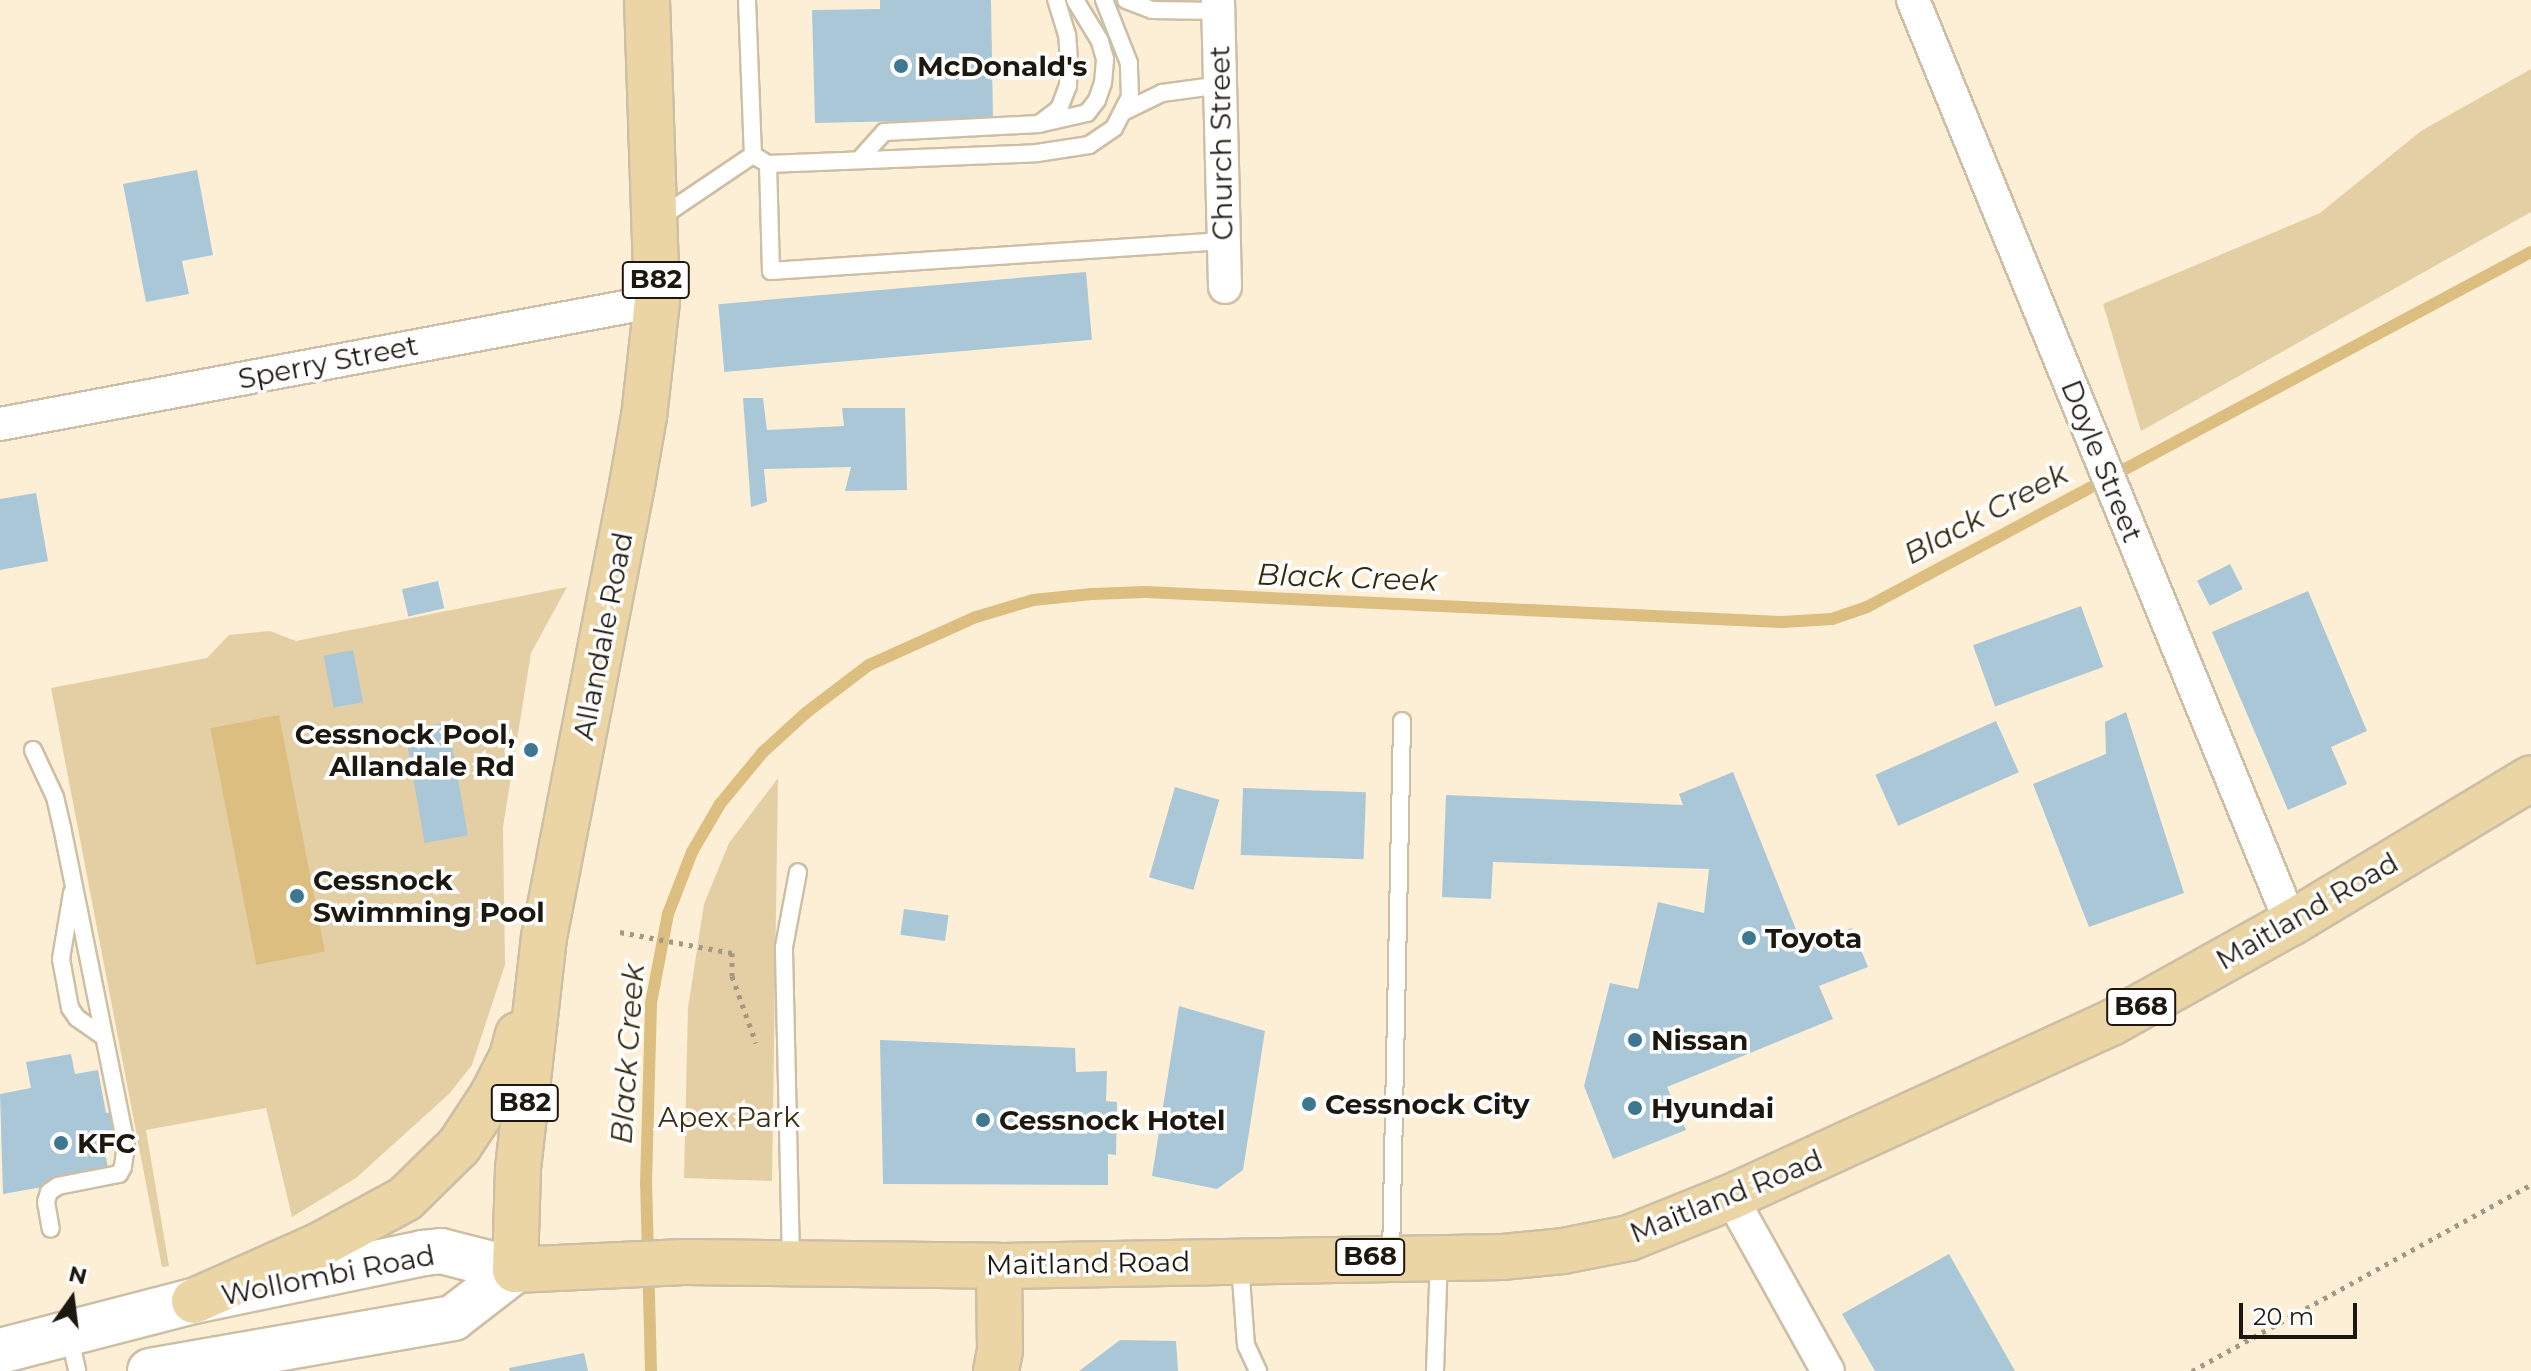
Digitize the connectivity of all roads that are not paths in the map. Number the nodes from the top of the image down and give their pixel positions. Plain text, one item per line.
1 (647, 0) edge
2 (747, 0) edge
3 (1056, 0) edge
4 (1075, 0) edge
5 (1104, 0) edge
6 (1126, 0) edge
7 (1913, 0) edge
8 (1218, 5) edge
9 (1221, 85) junction
10 (1125, 111) junction
11 (1039, 124) junction
12 (761, 159) junction
13 (859, 160) junction
14 (654, 222) junction
15 (1223, 241) junction
16 (1225, 287) dead end
17 (657, 301) junction
18 (0, 424) edge
19 (1402, 721) dead end
20 (33, 750) dead end
21 (2531, 778) edge
22 (798, 872) dead end
23 (73, 883) junction
24 (2291, 923) junction
25 (544, 937) junction
26 (104, 1037) junction
27 (1731, 1197) junction
28 (51, 1229) dead end
29 (1391, 1257) junction
30 (1439, 1257) junction
31 (1239, 1259) junction
32 (791, 1262) junction
33 (999, 1266) junction
34 (515, 1270) junction
35 (194, 1301) junction
36 (0, 1351) edge
37 (73, 1353) edge
38 (150, 1371) edge
39 (996, 1371) edge
40 (1258, 1371) edge
41 (1435, 1371) edge
42 (1828, 1371) edge

1 - 14 main road, Allandale Road / B82
2 - 12 lane
3 - 11 lane
4 - 11 lane
5 - 10 lane
6 - 8 lane
7 - 24 street, Doyle Street
8 - 9 street, Church Street
9 - 10 lane
9 - 15 street, Church Street
10 - 13 lane
11 - 13 lane
12 - 13 lane
12 - 14 lane
12 - 15 lane
14 - 17 main road, Allandale Road / B82
15 - 16 street, Church Street
17 - 18 street, Sperry Street
17 - 25 main road, Allandale Road / B82
19 - 29 lane
20 - 23 lane
21 - 24 main road, Maitland Road / B68
22 - 32 lane
23 - 26 lane
23 - 26 lane
24 - 27 main road, Maitland Road / B68
25 - 34 main road, Allandale Road / B82
25 - 35 main road
26 - 28 lane
27 - 30 main road, Maitland Road / B68
27 - 42 street
29 - 30 main road, Maitland Road / B68
29 - 31 main road, Maitland Road / B68
30 - 41 lane
31 - 33 main road, Maitland Road / B68
31 - 40 lane
32 - 33 main road, Maitland Road
32 - 34 main road, Maitland Road
33 - 39 main road
34 - 35 main road, Wollombi Road
34 - 38 main road
35 - 37 main road, Wollombi Road
36 - 37 main road, Wollombi Road

